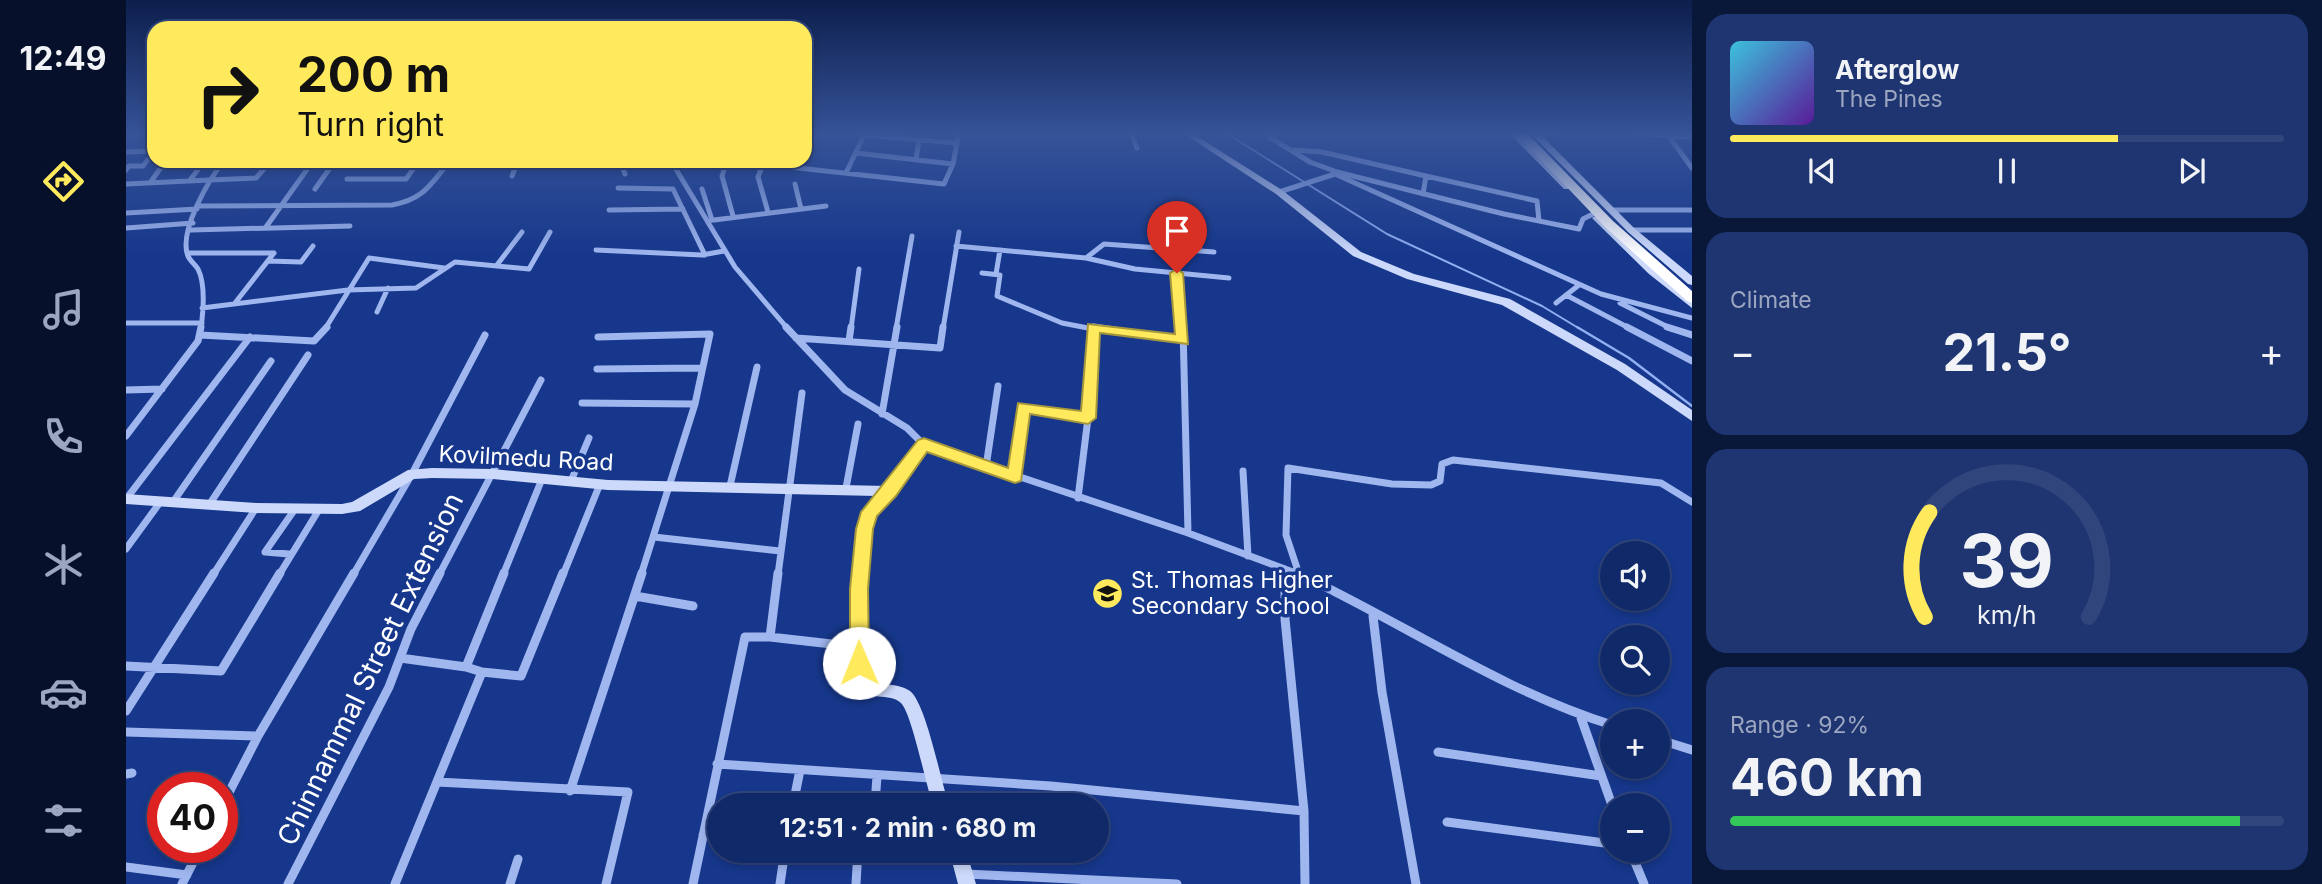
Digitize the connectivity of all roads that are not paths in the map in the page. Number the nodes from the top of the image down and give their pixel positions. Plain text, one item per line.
1 (156, 174) edge
2 (194, 174) edge
3 (214, 174) edge
4 (259, 174) edge
5 (303, 174) edge
6 (326, 174) edge
7 (409, 174) edge
8 (439, 174) edge
9 (678, 174) edge
10 (723, 174) edge
11 (759, 174) edge
12 (857, 174) edge
13 (948, 174) edge
14 (1251, 174) edge
15 (1333, 174) edge
16 (1339, 174) edge
17 (1341, 174) edge
18 (1418, 174) edge
19 (1554, 174) edge
20 (1561, 174) edge
21 (1572, 174) edge
22 (1575, 174) edge
23 (1426, 176) junction
24 (347, 179) dead end
25 (190, 180) junction
26 (209, 180) junction
27 (150, 183) junction
28 (126, 184) edge
29 (795, 184) dead end
30 (618, 188) dead end
31 (315, 189) dead end
32 (702, 189) dead end
33 (1279, 192) junction
34 (1423, 194) junction
35 (280, 204) junction
36 (826, 206) dead end
37 (197, 208) junction
38 (683, 209) junction
39 (801, 209) junction
40 (609, 210) dead end
41 (1612, 210) junction
42 (1692, 210) edge
43 (768, 212) junction
44 (126, 213) edge
45 (1593, 214) junction
46 (733, 216) junction
47 (714, 220) junction
48 (1539, 221) junction
49 (705, 222) junction
50 (349, 226) dead end
51 (137, 227) junction
52 (192, 227) junction
53 (266, 227) junction
54 (126, 228) edge
55 (1631, 230) junction
56 (1692, 230) edge
57 (522, 232) dead end
58 (550, 232) dead end
59 (959, 232) dead end
60 (131, 235) dead end
61 (912, 236) dead end
62 (313, 246) dead end
63 (956, 246) junction
64 (596, 250) dead end
65 (1000, 250) junction
66 (1173, 250) junction
67 (723, 251) junction
68 (1214, 252) dead end
69 (187, 253) junction
70 (705, 255) junction
71 (1086, 258) junction
72 (268, 261) junction
73 (497, 265) junction
74 (444, 268) junction
75 (859, 269) dead end
76 (982, 273) dead end
77 (1177, 273) junction
78 (996, 274) junction
79 (1229, 278) dead end
80 (1692, 282) edge
81 (1579, 285) junction
82 (388, 289) junction
83 (1692, 289) edge
84 (348, 290) junction
85 (1566, 295) junction
86 (1692, 298) edge
87 (1623, 301) junction
88 (235, 303) junction
89 (1556, 303) dead end
90 (1692, 304) edge
91 (202, 308) junction
92 (377, 312) dead end
93 (1692, 318) edge
94 (126, 323) edge
95 (202, 323) junction
96 (1093, 327) junction
97 (200, 335) junction
98 (485, 335) dead end
99 (1692, 335) edge
100 (250, 337) junction
101 (598, 337) dead end
102 (796, 338) junction
103 (1183, 340) junction
104 (849, 341) junction
105 (894, 344) junction
106 (308, 355) dead end
107 (271, 361) dead end
108 (1692, 361) edge
109 (757, 367) dead end
110 (702, 368) junction
111 (597, 369) dead end
112 (541, 380) dead end
113 (998, 386) dead end
114 (162, 389) junction
115 (126, 390) edge
116 (802, 394) dead end
117 (582, 403) dead end
118 (695, 404) junction
119 (882, 414) junction
120 (1692, 416) edge
121 (1088, 418) junction
122 (126, 422) edge
123 (137, 422) junction
124 (858, 424) dead end
125 (126, 436) edge
126 (589, 438) dead end
127 (924, 445) junction
128 (986, 467) junction
129 (1243, 471) dead end
130 (412, 474) junction
131 (493, 474) junction
132 (1015, 477) junction
133 (542, 479) junction
134 (571, 481) junction
135 (600, 484) junction
136 (730, 486) junction
137 (670, 487) junction
138 (791, 488) junction
139 (846, 488) junction
140 (890, 491) junction
141 (1078, 498) junction
142 (127, 499) edge
143 (167, 501) junction
144 (1692, 502) edge
145 (209, 505) junction
146 (256, 508) junction
147 (320, 508) junction
148 (295, 509) junction
149 (1188, 533) junction
150 (654, 537) junction
151 (126, 548) edge
152 (780, 551) junction
153 (289, 554) junction
154 (1248, 556) junction
155 (1285, 569) junction
156 (1299, 574) junction
157 (635, 596) junction
158 (693, 606) dead end
159 (1373, 616) junction
160 (770, 637) junction
161 (858, 647) junction
162 (400, 658) junction
163 (126, 666) edge
164 (466, 667) junction
165 (154, 668) junction
166 (482, 673) junction
167 (126, 711) edge
168 (1580, 715) junction
169 (1600, 721) edge
170 (126, 732) edge
171 (258, 736) junction
172 (1670, 743) edge
173 (1692, 750) edge
174 (1437, 752) dead end
175 (717, 764) junction
176 (800, 770) junction
177 (1600, 773) edge
178 (238, 775) edge
179 (877, 776) junction
180 (1600, 776) edge
181 (930, 777) junction
182 (437, 782) junction
183 (570, 791) junction
184 (795, 793) edge
185 (876, 793) edge
186 (936, 793) edge
187 (1304, 811) junction
188 (1447, 822) dead end
189 (703, 835) junction
190 (707, 835) edge
191 (1600, 842) edge
192 (518, 859) dead end
193 (192, 863) edge
194 (783, 863) edge
195 (857, 863) edge
196 (1635, 863) edge
197 (126, 867) edge
198 (184, 879) edge
199 (966, 879) edge
200 (1083, 882) edge
201 (1157, 883) edge
202 (288, 884) edge
203 (395, 884) edge
204 (510, 884) edge
205 (606, 884) edge
206 (693, 884) edge
207 (780, 884) edge
208 (856, 884) edge
209 (1177, 884) edge
210 (1305, 884) edge
211 (1416, 884) edge
212 (1643, 884) edge

1 - 27 street
2 - 25 street
3 - 26 street
4 - 26 street
5 - 35 street
6 - 31 street
7 - 24 street
8 - 35 street
9 - 49 street
10 - 46 street
11 - 43 street
12 - 13 street
14 - 33 street
15 - 33 street
16 - 81 street
17 - 34 street
18 - 23 street
19 - 45 street
20 - 86 highway
21 - 83 highway
22 - 41 main road
23 - 34 street
23 - 48 street
25 - 26 street
25 - 27 street
26 - 37 street
27 - 28 street
29 - 39 street
30 - 38 street
32 - 47 street
33 - 120 street
34 - 48 street
35 - 37 street
35 - 53 street
36 - 39 street
37 - 44 street
37 - 52 street
38 - 40 street
38 - 70 street
39 - 43 street
41 - 42 street
41 - 55 main road
43 - 46 street
45 - 48 street
45 - 90 street
46 - 47 street
47 - 49 street
49 - 67 street
50 - 53 street
51 - 52 street
51 - 54 street
51 - 60 street
52 - 53 street
52 - 69 street
55 - 56 street
55 - 80 main road
57 - 73 street
58 - 73 street
59 - 63 street
61 - 105 street
62 - 72 street
63 - 65 street
63 - 105 street
64 - 70 street
65 - 71 street
65 - 78 street
66 - 68 street
66 - 71 street
66 - 77 street
67 - 70 street
67 - 102 street
69 - 72 street
69 - 91 street
71 - 77 street
72 - 88 street
73 - 74 street
74 - 82 street
74 - 84 street
75 - 104 street
76 - 78 street
77 - 79 street
77 - 103 street
78 - 96 street
81 - 85 street
81 - 87 street
82 - 84 street
82 - 92 street
84 - 88 street
84 - 100 street
85 - 89 street
85 - 108 street
87 - 93 street
87 - 99 street
88 - 91 street
91 - 95 street
94 - 95 street
95 - 97 street
96 - 103 street
96 - 121 street
97 - 100 street
97 - 114 street
98 - 130 street
100 - 142 street
101 - 110 street
102 - 104 street
102 - 119 street
103 - 149 street
104 - 105 street
105 - 119 street
106 - 145 street
107 - 143 street
109 - 136 street
110 - 111 street
110 - 118 street
112 - 131 street, Chinnammal Street Extension
113 - 128 street
114 - 115 street
114 - 123 street
116 - 138 street
117 - 118 street
118 - 137 street
119 - 127 street
121 - 132 street
121 - 141 street
122 - 123 street
123 - 125 street
124 - 139 street
126 - 134 street
127 - 128 street
127 - 140 street
128 - 132 street
129 - 154 street
130 - 131 street, Kovilmedu Road
130 - 147 street, Kovilmedu Road
130 - 171 street
131 - 133 street, Kovilmedu Road
131 - 162 street, Chinnammal Street Extension
132 - 141 street
133 - 134 street, Kovilmedu Road
133 - 164 street
134 - 135 street, Kovilmedu Road
135 - 137 street, Kovilmedu Road
135 - 166 street
136 - 137 street, Kovilmedu Road
136 - 138 street, Kovilmedu Road
137 - 150 street
138 - 139 street, Kovilmedu Road
138 - 152 street
139 - 140 street, Kovilmedu Road
140 - 161 street
141 - 149 street
142 - 143 street, Kovilmedu Road
143 - 145 street, Kovilmedu Road
143 - 151 street
144 - 156 street
145 - 146 street, Kovilmedu Road
146 - 148 street, Kovilmedu Road
146 - 165 street
147 - 148 street, Kovilmedu Road
147 - 153 street
148 - 153 street
149 - 154 street
150 - 152 street
150 - 157 street
152 - 160 street
153 - 165 street
154 - 155 street
155 - 156 street
155 - 187 street
156 - 159 street
157 - 158 street
157 - 183 street
159 - 168 street
159 - 211 street
160 - 161 street
160 - 175 street
161 - 181 street
162 - 164 street
162 - 202 street, Chinnammal Street Extension
163 - 165 street
164 - 166 street
165 - 167 street
166 - 182 street
168 - 169 street
168 - 177 street
170 - 171 street
171 - 178 street
172 - 173 street
174 - 180 street
175 - 176 street
175 - 189 street
176 - 179 street
176 - 184 street
179 - 181 street
179 - 185 street
181 - 186 street
181 - 187 street
182 - 183 street
182 - 203 street
183 - 205 street
187 - 210 street
188 - 191 street
189 - 190 street
189 - 206 street
192 - 204 street
193 - 198 street
194 - 207 street
195 - 208 street
196 - 212 street
197 - 198 street
199 - 200 street
200 - 201 street
201 - 209 street

